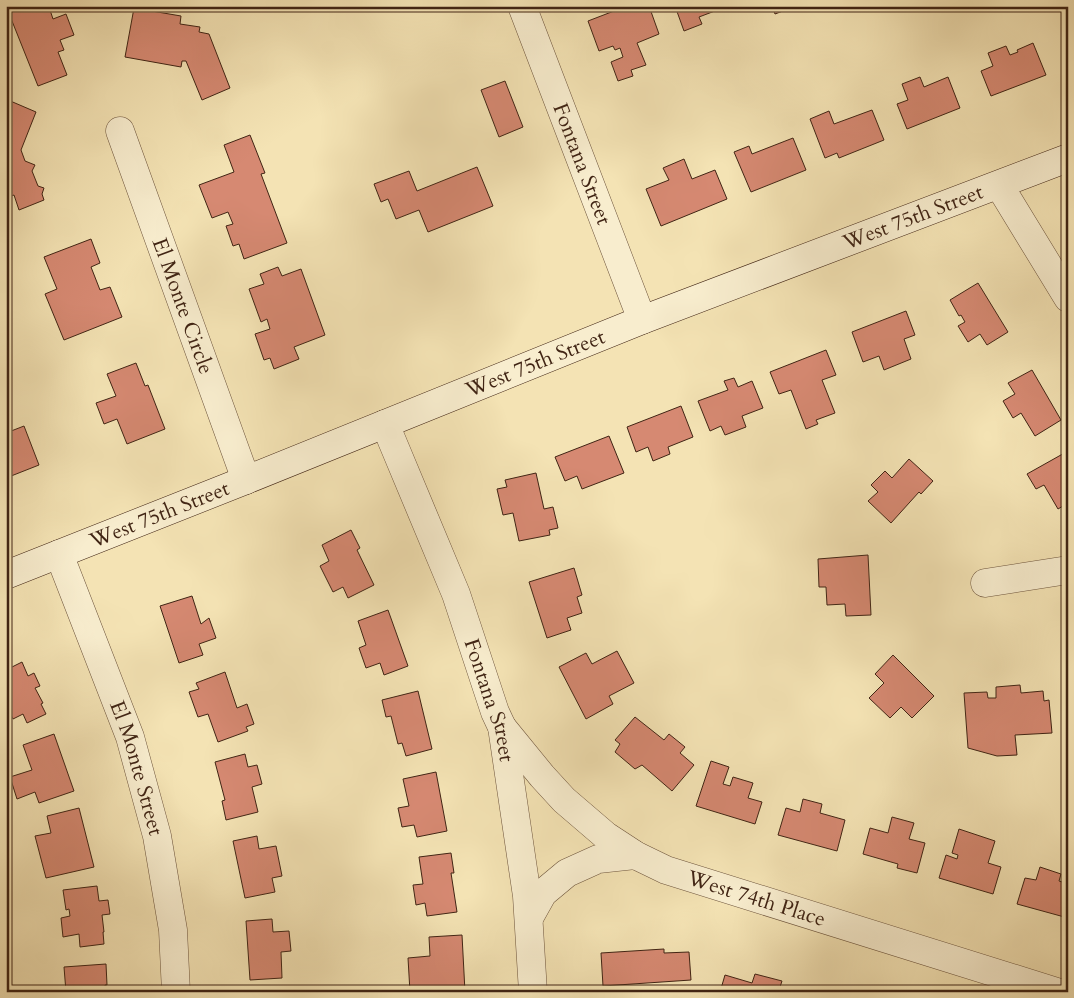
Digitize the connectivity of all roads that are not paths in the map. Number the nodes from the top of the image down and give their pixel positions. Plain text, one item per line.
1 (522, 6) edge
2 (120, 131) dead end
3 (1068, 158) edge
4 (1000, 185) junction
5 (1068, 298) edge
6 (642, 320) junction
7 (385, 424) junction
8 (246, 480) junction
9 (58, 554) junction
10 (1068, 570) edge
11 (6, 575) edge
12 (985, 583) dead end
13 (502, 727) junction
14 (635, 855) junction
15 (529, 918) junction
16 (176, 992) edge
17 (533, 992) edge
18 (1057, 992) edge

1 - 6 street, Fontana Street
2 - 8 street, El Monte Circle
3 - 4 street, West 75th Street
4 - 5 street
4 - 6 street, West 75th Street
6 - 7 street, West 75th Street
7 - 8 street, West 75th Street
7 - 13 street, Fontana Street
8 - 9 street, West 75th Street
9 - 11 street, West 75th Street
9 - 16 street, El Monte Street
10 - 12 street
13 - 14 street, West 74th Place
13 - 15 street, Fontana Street
14 - 15 street
14 - 18 street, West 74th Place
15 - 17 street, Fontana Street

